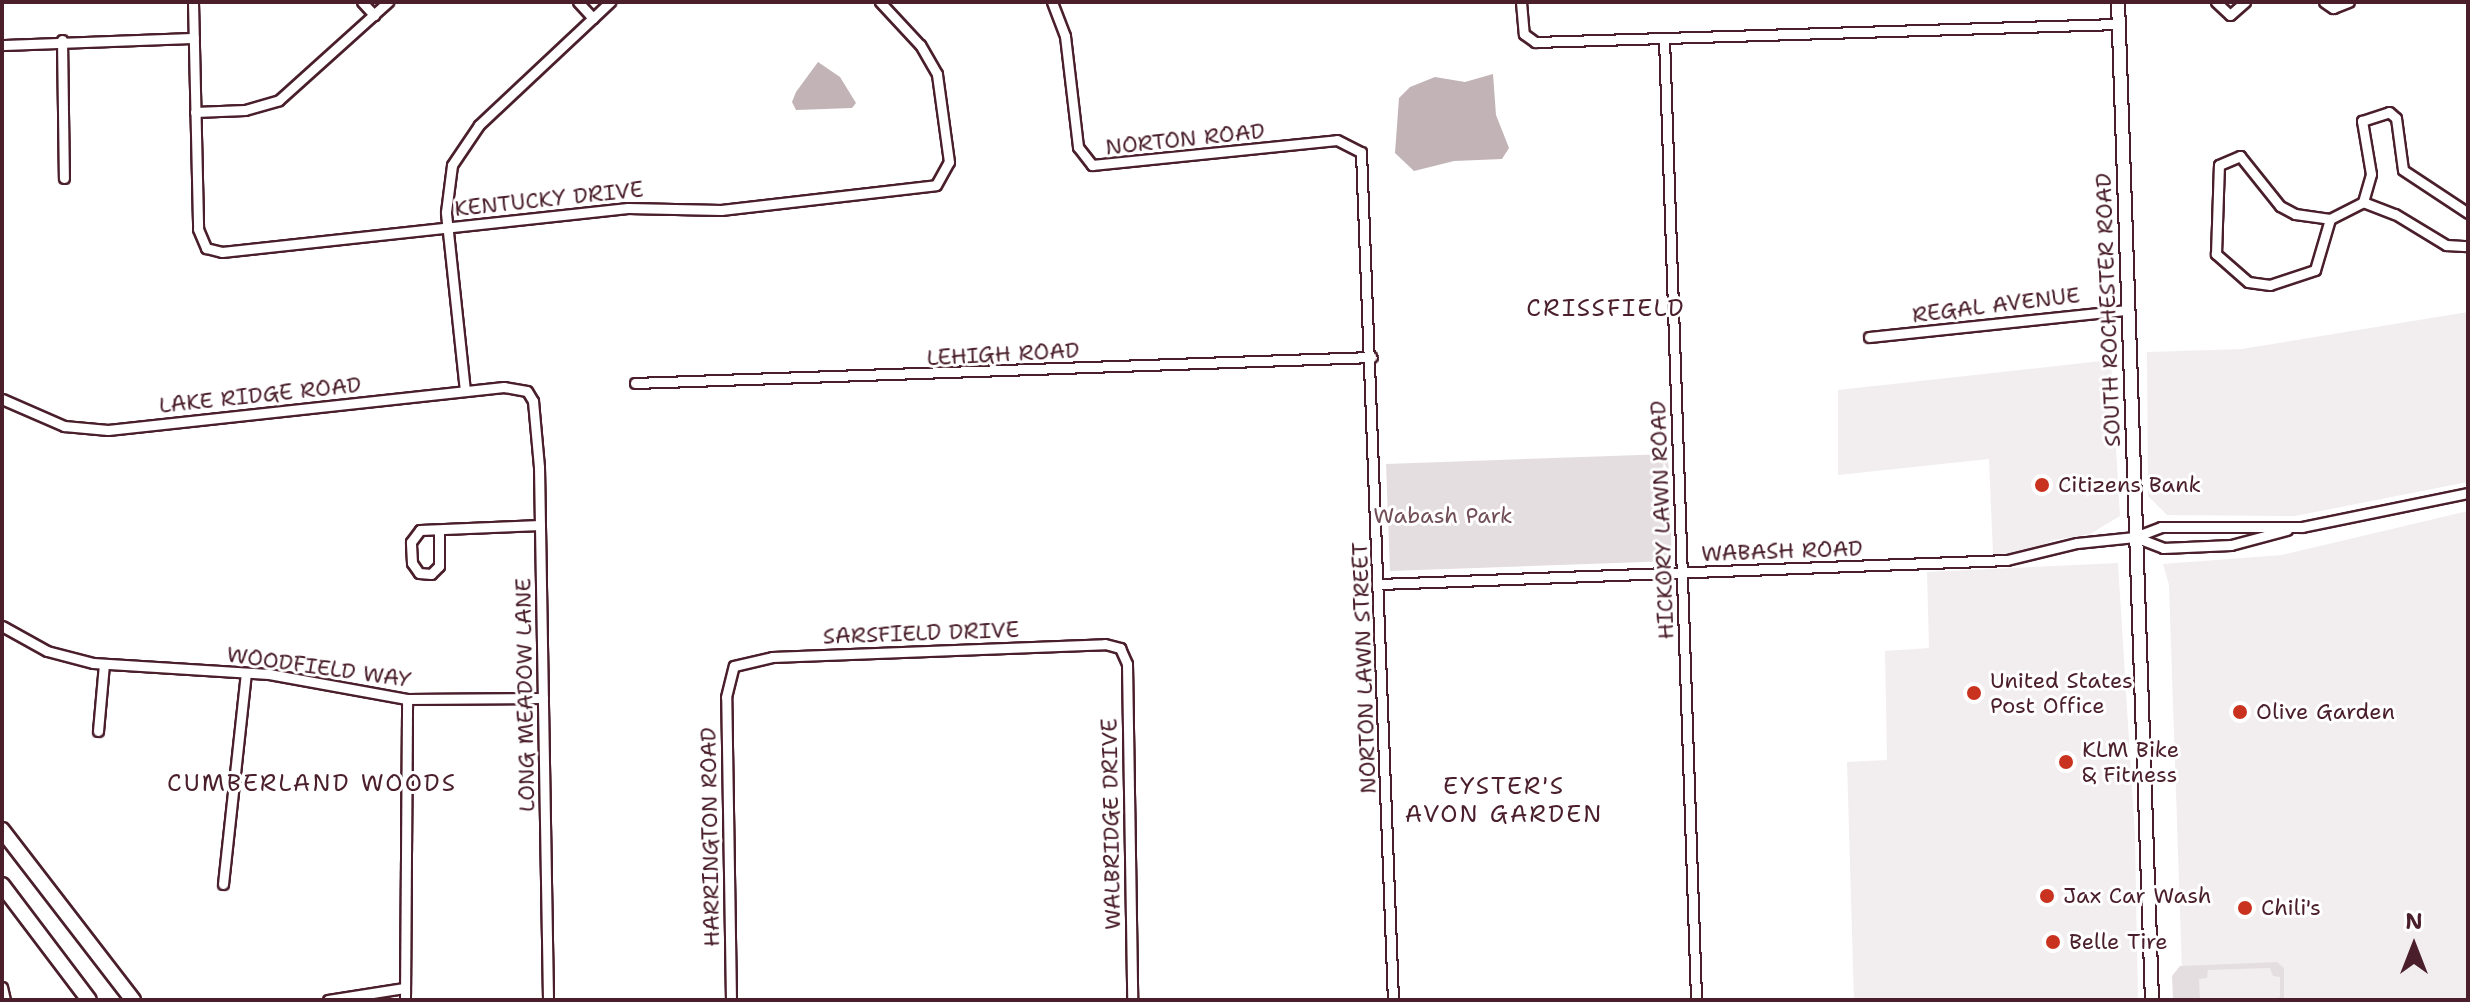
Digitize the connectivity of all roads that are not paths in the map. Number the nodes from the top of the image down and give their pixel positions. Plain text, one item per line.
1 (193, 2) edge
2 (362, 2) edge
3 (388, 2) edge
4 (578, 2) edge
5 (610, 2) edge
6 (880, 2) edge
7 (1052, 2) edge
8 (1521, 2) edge
9 (2118, 2) edge
10 (2216, 2) edge
11 (2245, 2) edge
12 (2324, 2) edge
13 (2349, 2) edge
14 (374, 15) junction
15 (593, 18) junction
16 (2118, 24) junction
17 (194, 38) junction
18 (1664, 38) junction
19 (62, 40) junction
20 (2, 45) edge
21 (195, 112) junction
22 (1356, 146) joint
23 (64, 178) dead end
24 (2363, 202) junction
25 (2468, 213) edge
26 (2330, 219) junction
27 (447, 228) junction
28 (2468, 246) edge
29 (2128, 310) junction
30 (1869, 337) dead end
31 (1372, 357) junction
32 (635, 383) dead end
33 (465, 391) junction
34 (527, 391) joint
35 (2, 399) edge
36 (2468, 493) edge
37 (540, 525) junction
38 (2290, 529) junction
39 (439, 531) junction
40 (2135, 537) junction
41 (1683, 572) junction
42 (1380, 584) junction
43 (2, 626) edge
44 (1120, 648) joint
45 (104, 664) junction
46 (246, 673) junction
47 (729, 674) joint
48 (543, 698) junction
49 (407, 699) junction
50 (98, 731) dead end
51 (2, 830) edge
52 (223, 884) dead end
53 (2, 885) edge
54 (2, 987) edge
55 (404, 988) junction
56 (5, 1000) edge
57 (89, 1000) edge
58 (133, 1000) edge
59 (328, 1000) edge
60 (405, 1000) edge
61 (548, 1000) edge
62 (731, 1000) edge
63 (1132, 1000) edge
64 (1393, 1000) edge
65 (1696, 1000) edge
66 (2152, 1000) edge

1 - 17 street, KENTUCKY DRIVE
2 - 14 street
3 - 14 street
4 - 15 street
5 - 15 street
6 - 27 street, KENTUCKY DRIVE
7 - 22 street, NORTON ROAD
8 - 18 street
9 - 16 main road, SOUTH ROCHESTER ROAD
10 - 11 street
12 - 13 street
14 - 21 street
15 - 27 street
16 - 18 street
16 - 29 main road, SOUTH ROCHESTER ROAD
17 - 19 street
17 - 21 street, KENTUCKY DRIVE
18 - 41 street, HICKORY LAWN ROAD
19 - 20 street
19 - 23 street
21 - 27 street, KENTUCKY DRIVE
22 - 31 street, NORTON LAWN STREET
24 - 25 street
24 - 26 street
24 - 28 street
26 - 26 street
27 - 33 street
29 - 30 street, REGAL AVENUE
29 - 40 main road, SOUTH ROCHESTER ROAD
31 - 32 street, LEHIGH ROAD
31 - 42 street, NORTON LAWN STREET
33 - 34 street, LAKE RIDGE ROAD
33 - 35 street, LAKE RIDGE ROAD
34 - 37 street, LONG MEADOW LANE
36 - 38 street
37 - 39 street
37 - 48 street, LONG MEADOW LANE
38 - 40 street
38 - 40 street
39 - 39 street
40 - 41 street, WABASH ROAD
40 - 66 main road, SOUTH ROCHESTER ROAD
41 - 42 street, WABASH ROAD
41 - 65 street, HICKORY LAWN ROAD
42 - 64 street, NORTON LAWN STREET
43 - 45 street, WOODFIELD WAY
44 - 47 street, SARSFIELD DRIVE
44 - 63 street, WALBRIDGE DRIVE
45 - 46 street, WOODFIELD WAY
45 - 50 street
46 - 49 street, WOODFIELD WAY
46 - 52 street
47 - 62 street, HARRINGTON ROAD
48 - 49 street, WOODFIELD WAY
48 - 61 street, LONG MEADOW LANE
49 - 55 street
51 - 58 highway
53 - 57 highway
54 - 56 street
55 - 59 street
55 - 60 street

